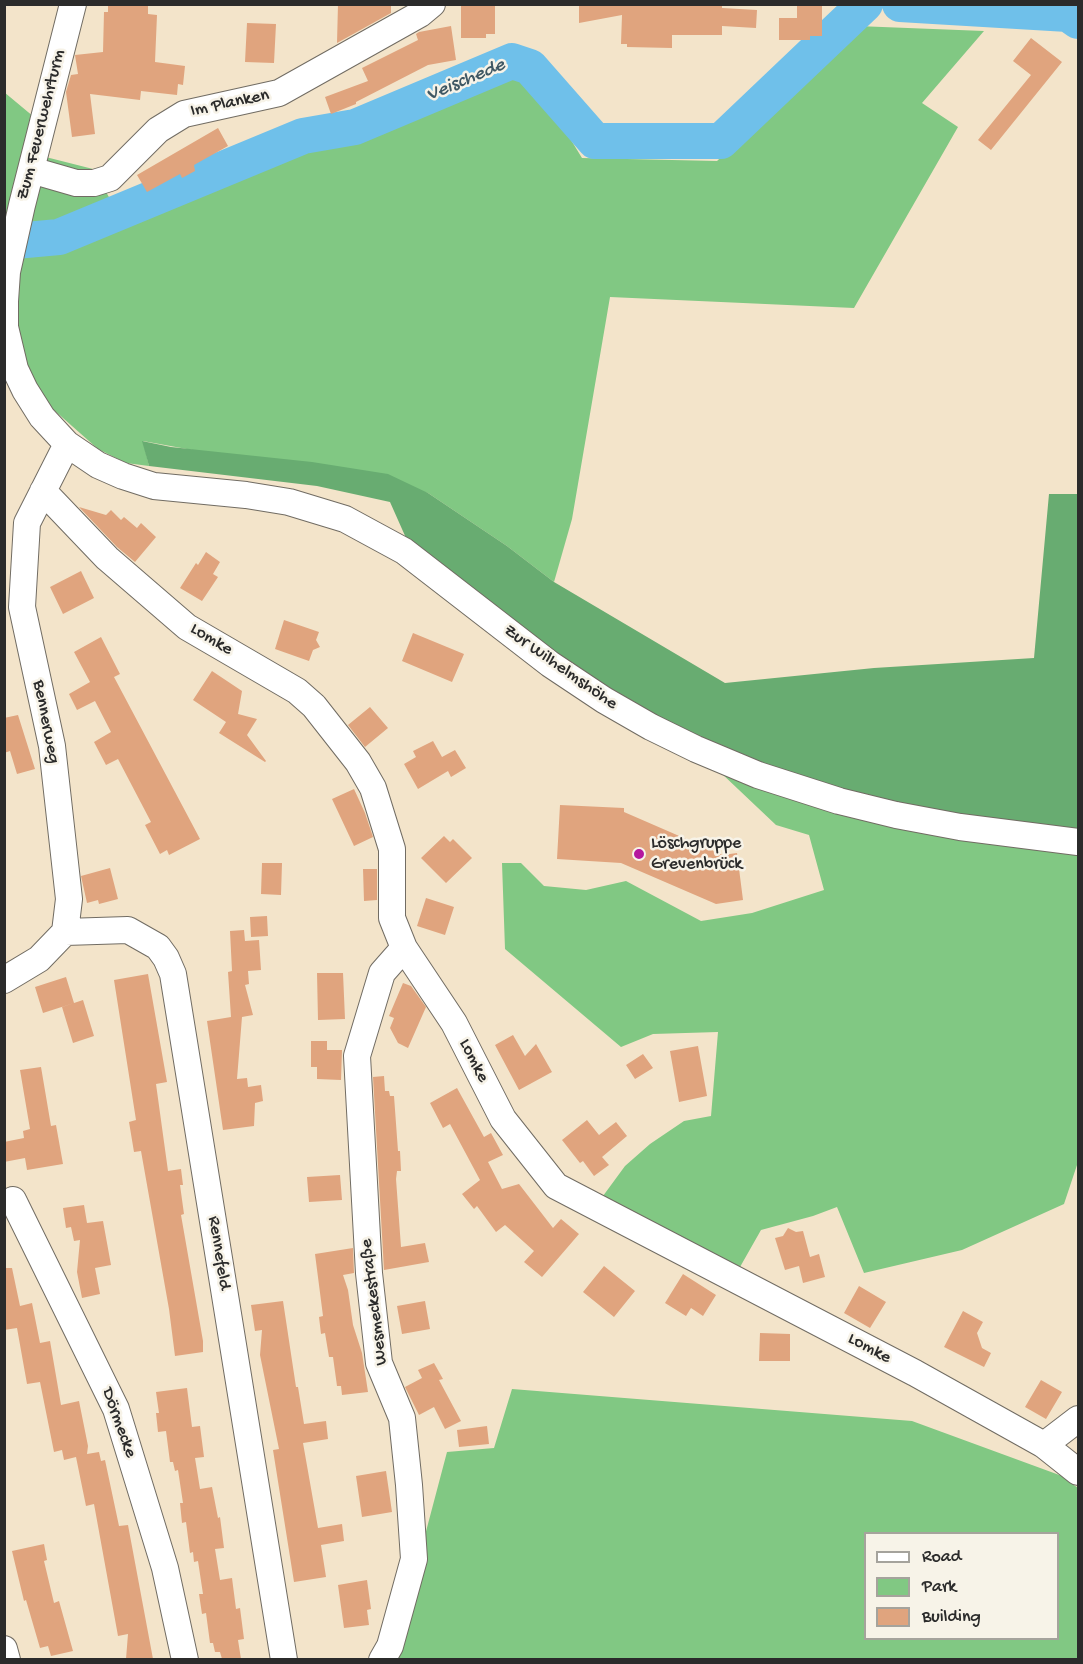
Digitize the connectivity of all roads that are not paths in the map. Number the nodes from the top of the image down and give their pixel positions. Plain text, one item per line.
1 (73, 4) edge
2 (432, 4) edge
3 (31, 170) junction
4 (67, 444) junction
5 (43, 491) junction
6 (13, 609) edge
7 (1078, 842) edge
8 (65, 932) junction
9 (404, 948) junction
10 (4, 980) edge
11 (13, 1200) dead end
12 (1078, 1419) edge
13 (1044, 1445) junction
14 (1078, 1472) edge
15 (4, 1649) edge
16 (7, 1659) edge
17 (185, 1659) edge
18 (284, 1659) edge
19 (382, 1659) edge

1 - 3 street, Zum Feuerwehrturm
2 - 3 street, Im Planken
3 - 4 street, Zum Feuerwehrturm
4 - 5 street, Bennerweg
4 - 7 street, Zur Wilhelmshöhe
5 - 6 street, Bennerweg
5 - 9 street, Lomke
6 - 8 street, Bennerweg
8 - 10 street
8 - 18 street, Rennefeld
9 - 13 street, Lomke
9 - 19 street, Wesmeckestraße
11 - 17 street, Dörmecke
12 - 13 street
13 - 14 street, Lomke
15 - 16 street

